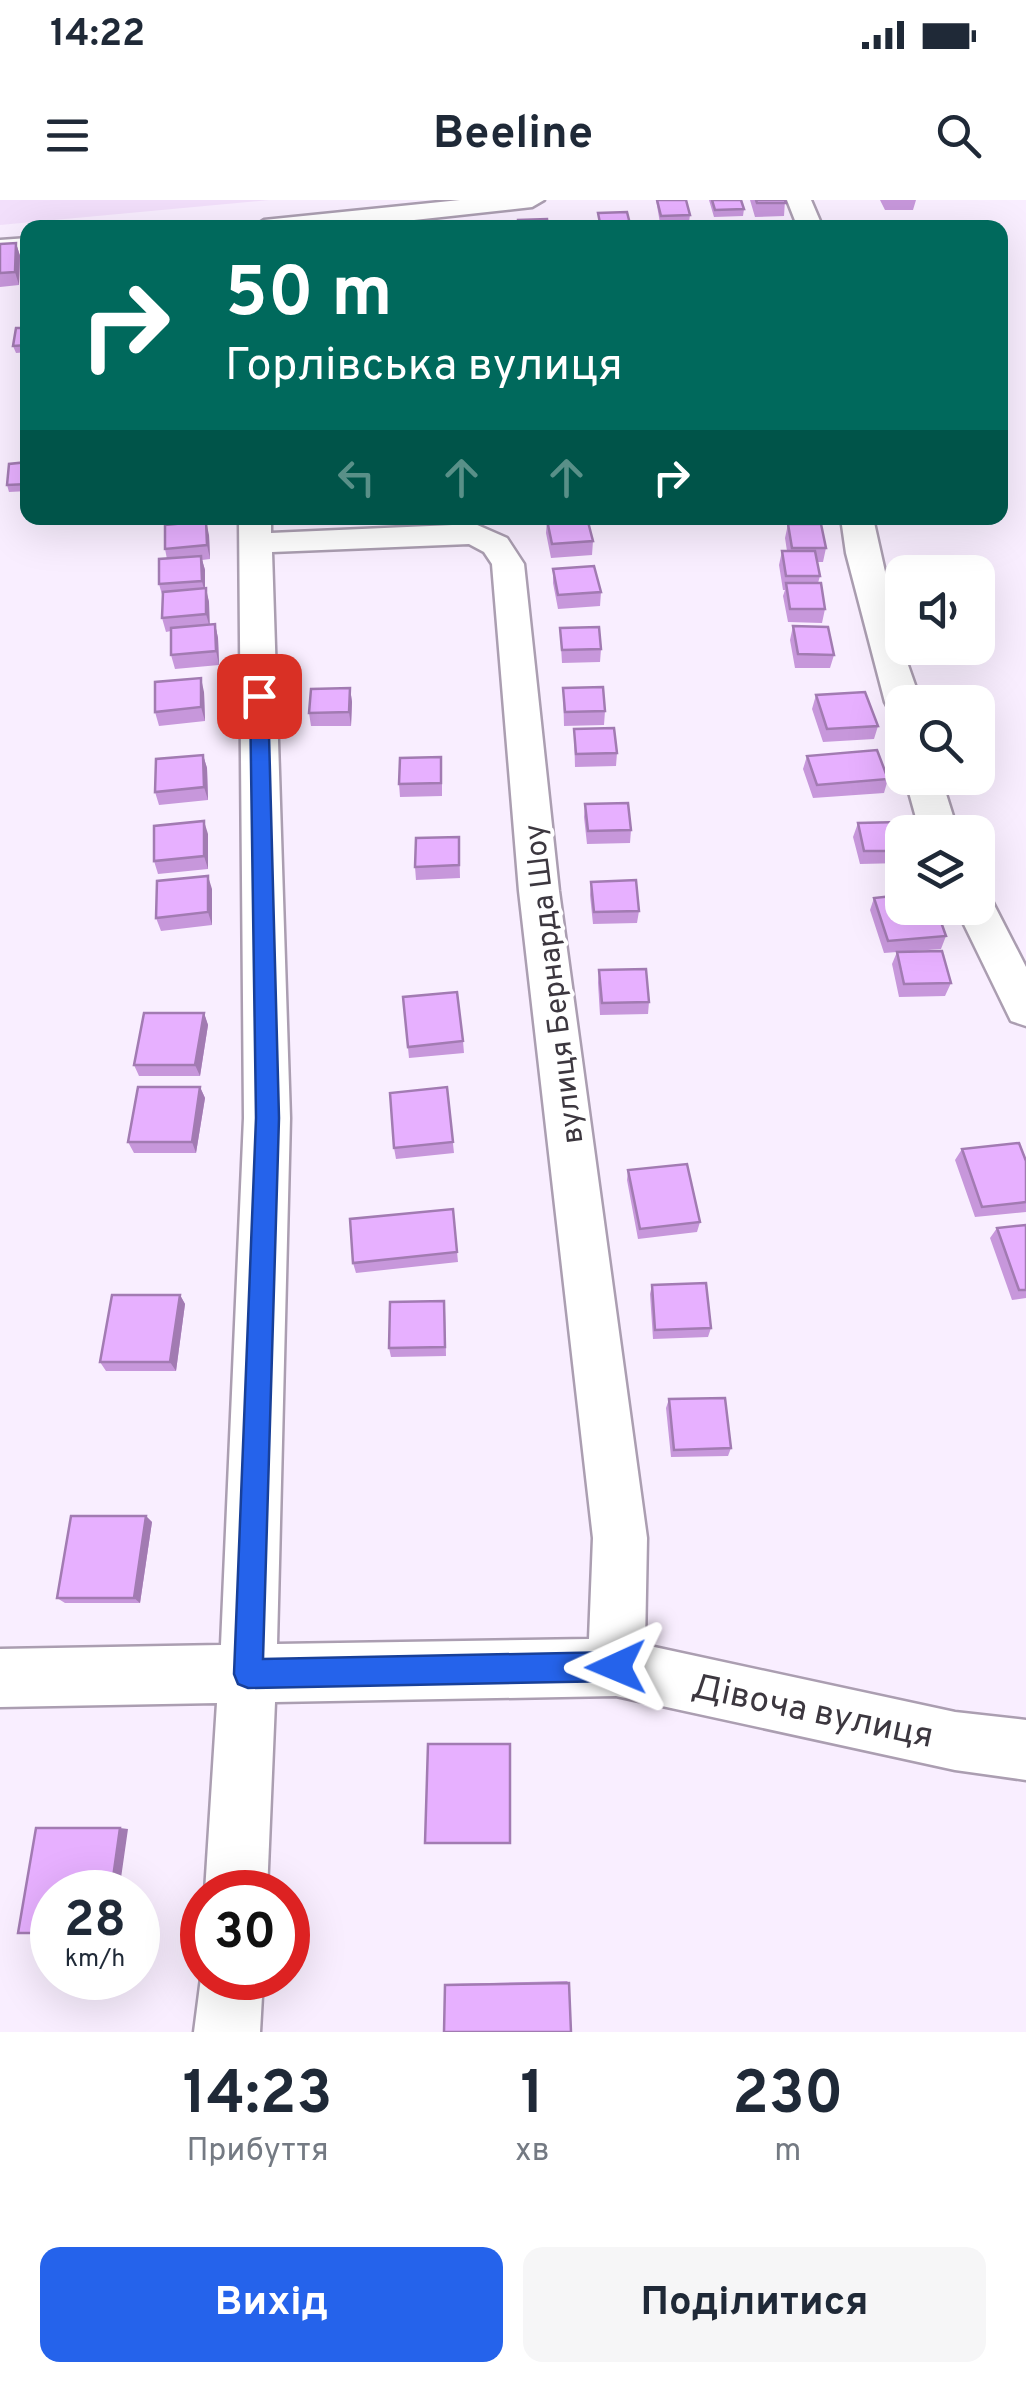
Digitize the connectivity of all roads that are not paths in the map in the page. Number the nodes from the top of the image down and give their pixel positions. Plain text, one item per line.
1 (532, 200) edge
2 (341, 220) edge
3 (858, 525) edge
4 (255, 530) edge
5 (898, 685) edge
6 (984, 925) edge
7 (1026, 1009) edge
8 (616, 1667) junction
9 (248, 1674) junction
10 (0, 1678) edge
11 (1026, 1750) edge
12 (237, 1870) edge
13 (229, 2000) edge
14 (228, 2032) edge

1 - 2 street
3 - 5 street
4 - 8 street, вулиця Бернарда Шоу
4 - 9 street
6 - 7 street
8 - 9 street, Дівоча вулиця
8 - 11 street, Дівоча вулиця
9 - 10 street, Дівоча вулиця
9 - 12 street
13 - 14 street

